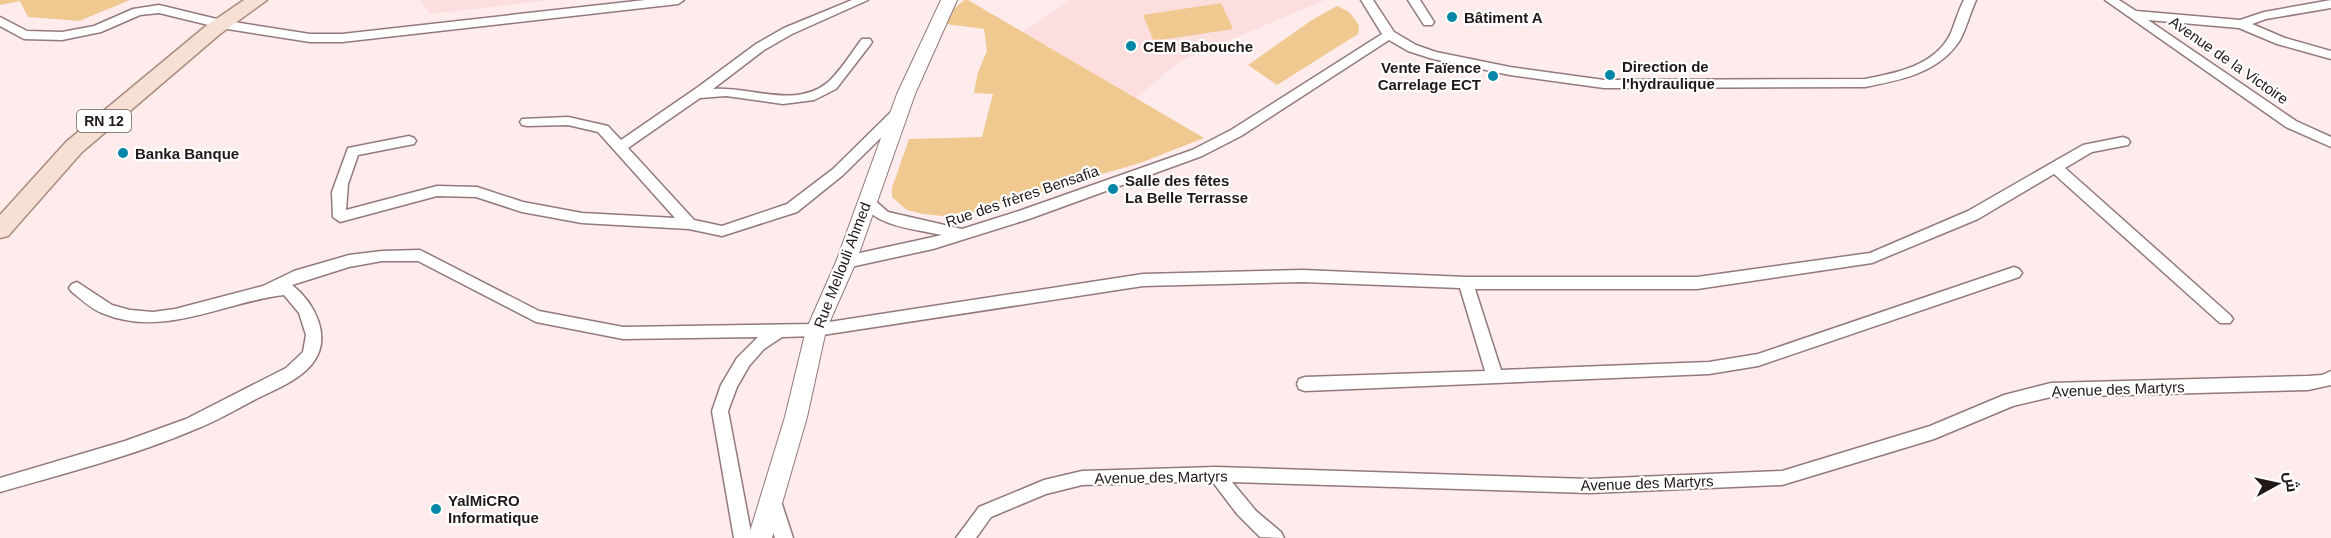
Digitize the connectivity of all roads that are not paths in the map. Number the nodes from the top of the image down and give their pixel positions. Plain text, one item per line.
1 (257, 0) edge
2 (678, 0) edge
3 (862, 0) edge
4 (949, 0) edge
5 (1367, 0) edge
6 (1414, 0) edge
7 (1970, 0) edge
8 (2117, 2) edge
9 (2331, 4) edge
10 (2134, 15) junction
11 (0, 21) edge
12 (1428, 22) dead end
13 (221, 24) junction
14 (2241, 24) junction
15 (1389, 35) junction
16 (866, 42) dead end
17 (2331, 55) edge
18 (697, 94) junction
19 (901, 110) junction
20 (527, 123) dead end
21 (409, 141) dead end
22 (2123, 142) dead end
23 (2331, 142) edge
24 (620, 147) junction
25 (2055, 167) junction
26 (867, 202) junction
27 (688, 224) junction
28 (0, 230) edge
29 (963, 234) junction
30 (846, 262) junction
31 (2014, 273) dead end
32 (1466, 283) junction
33 (77, 288) dead end
34 (269, 290) junction
35 (2225, 319) dead end
36 (783, 330) junction
37 (816, 330) junction
38 (1495, 377) junction
39 (2331, 377) edge
40 (1305, 384) dead end
41 (1216, 474) junction
42 (0, 485) edge
43 (772, 499) junction
44 (743, 538) edge
45 (760, 538) edge
46 (784, 538) edge
47 (965, 538) edge
48 (1275, 538) edge

1 - 13 main road, RN 12
2 - 13 street
3 - 18 street
4 - 19 street, Rue Mellouli Ahmed
5 - 15 street
6 - 12 street
7 - 15 street
8 - 10 street, Avenue de la Victoire
9 - 14 street
10 - 14 street
10 - 23 street, Avenue de la Victoire
11 - 13 street
13 - 28 main road, RN 12
14 - 17 street
15 - 29 street, Rue des frères Bensafia
16 - 18 street
18 - 24 street
19 - 26 street, Rue Mellouli Ahmed
19 - 27 street
20 - 24 street
21 - 27 street
22 - 25 street
24 - 27 street
25 - 32 street
25 - 35 street
26 - 29 street
26 - 30 street, Rue Mellouli Ahmed
29 - 30 street, Rue des frères Bensafia
30 - 37 street, Rue Mellouli Ahmed
31 - 38 street
32 - 37 street
32 - 38 street
33 - 34 street
34 - 36 street
34 - 42 street
36 - 37 street
36 - 44 street
37 - 43 street, Rue Mellouli Ahmed
38 - 40 street
39 - 41 street, Avenue des Martyrs
41 - 47 street, Avenue des Martyrs
41 - 48 street
43 - 45 street, Rue Mellouli Ahmed
43 - 46 street

